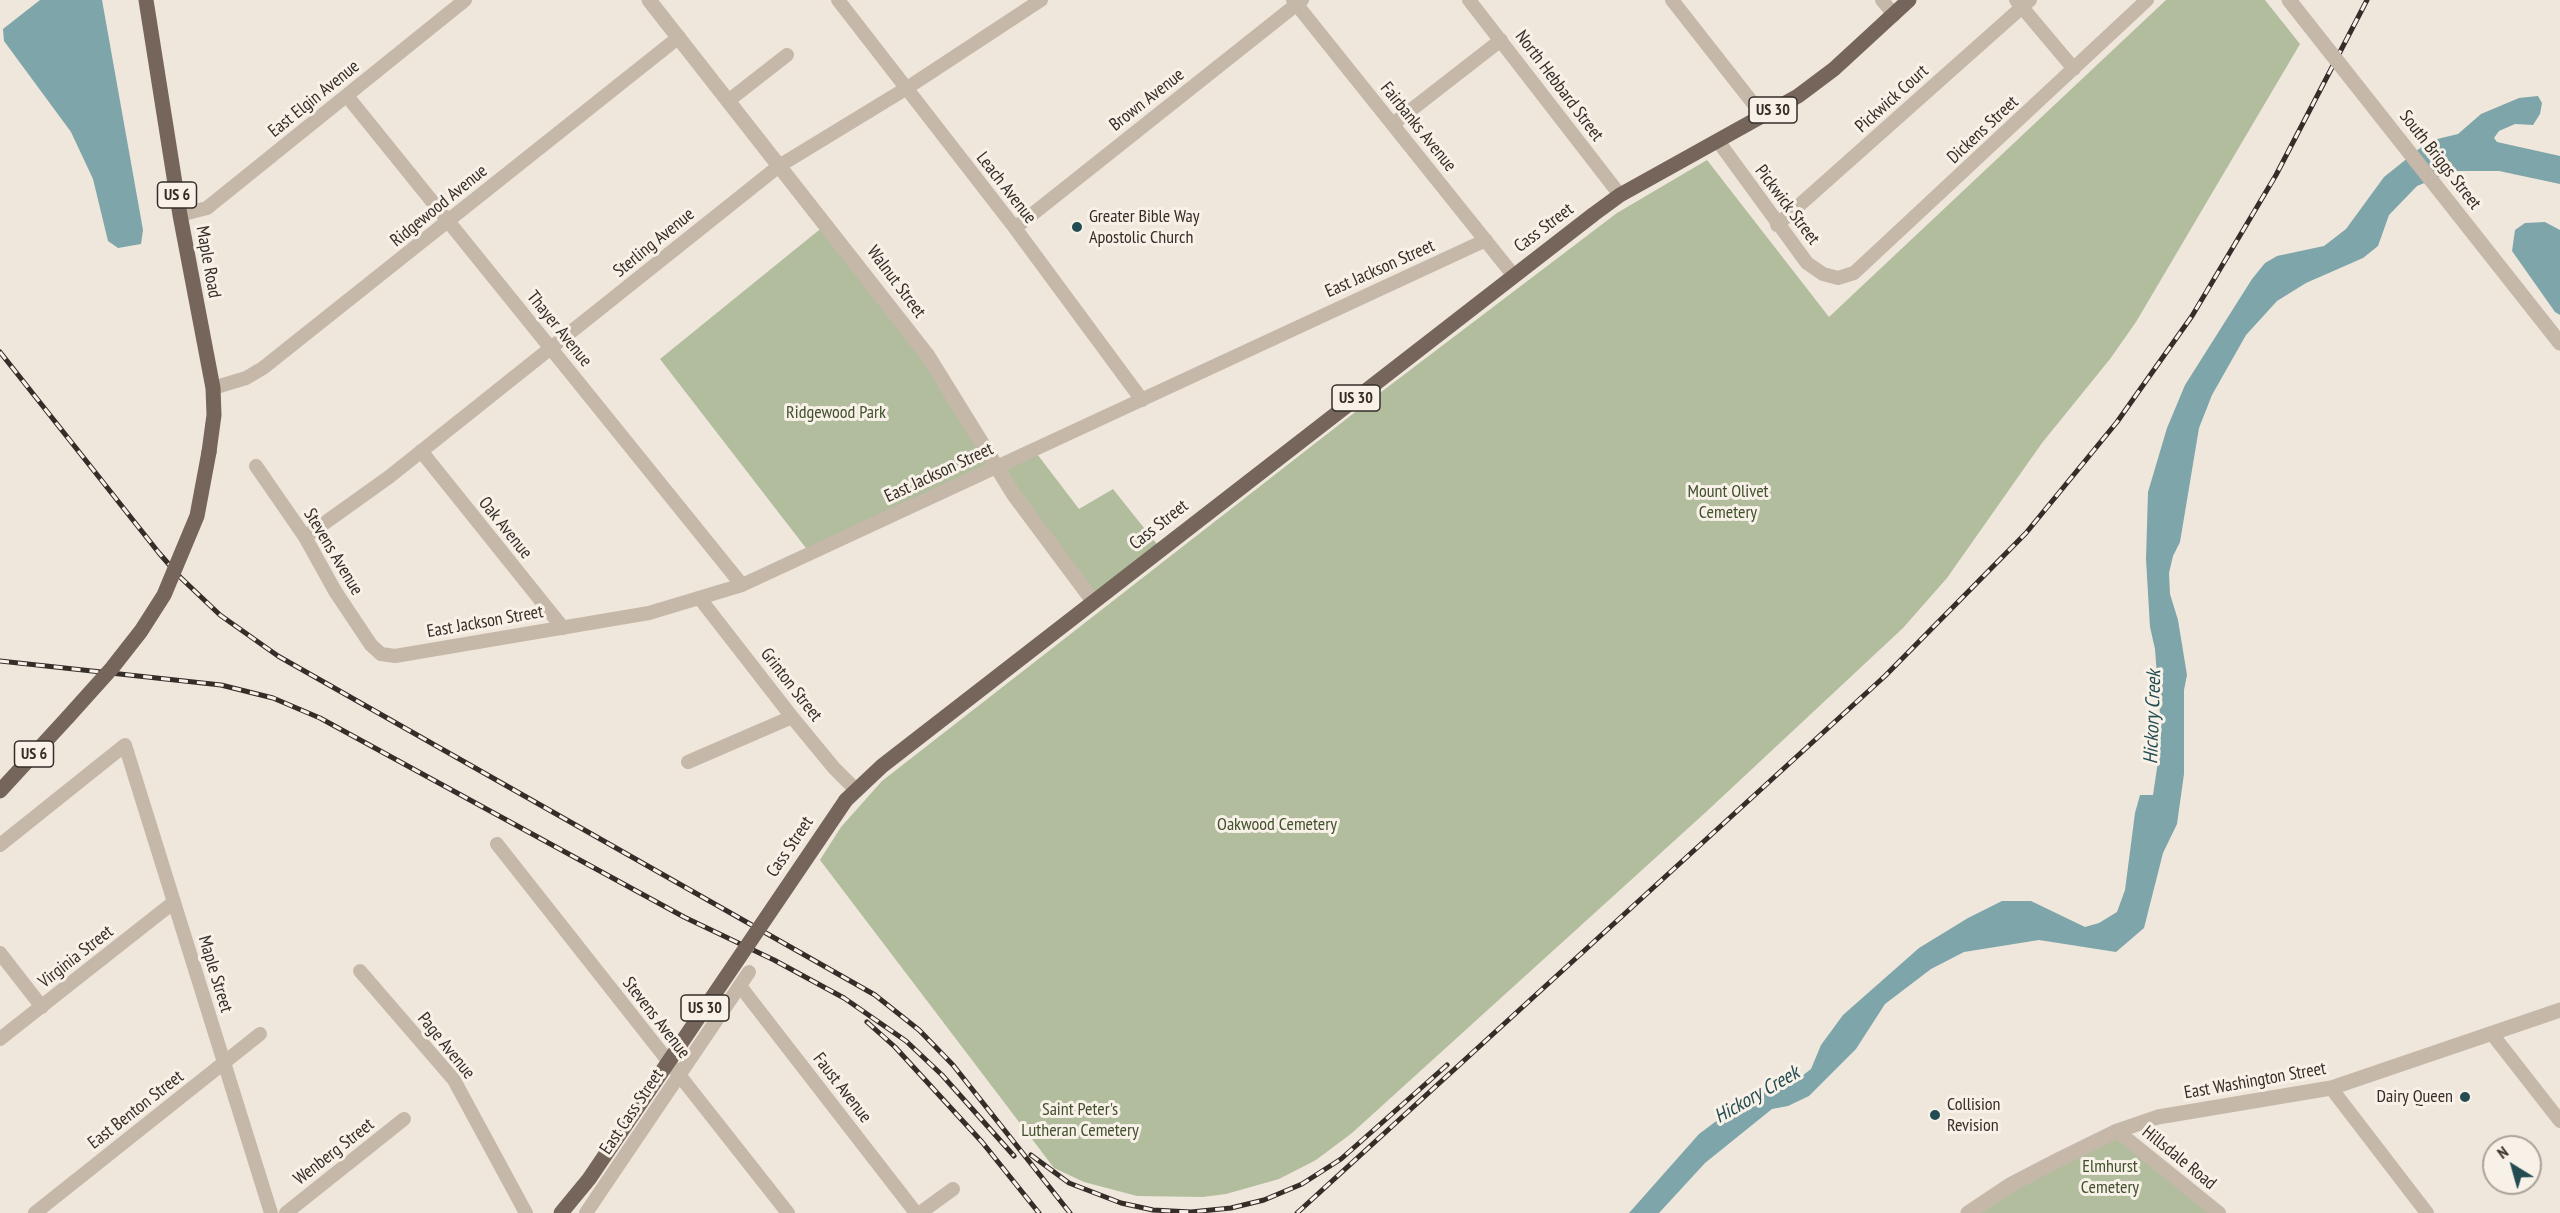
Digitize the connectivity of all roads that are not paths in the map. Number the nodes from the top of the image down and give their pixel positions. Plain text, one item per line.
1 (146, 0) edge
2 (465, 0) edge
3 (649, 0) edge
4 (838, 0) edge
5 (1041, 0) edge
6 (1470, 0) edge
7 (1672, 0) edge
8 (1882, 0) edge
9 (1910, 0) edge
10 (2147, 0) edge
11 (2289, 0) edge
12 (1297, 1) edge
13 (2022, 3) edge
14 (1026, 4) edge
15 (1894, 15) junction
16 (679, 37) junction
17 (1501, 40) junction
18 (787, 55) dead end
19 (2074, 69) junction
20 (907, 88) junction
21 (347, 96) junction
22 (728, 101) junction
23 (1763, 116) junction
24 (1393, 124) junction
25 (1718, 141) junction
26 (779, 166) junction
27 (1620, 195) junction
28 (180, 215) junction
29 (450, 221) junction
30 (1777, 225) junction
31 (1015, 228) junction
32 (1486, 240) junction
33 (1514, 276) junction
34 (1838, 278) joint
35 (2560, 344) edge
36 (551, 347) junction
37 (213, 388) junction
38 (1142, 400) junction
39 (421, 451) junction
40 (256, 466) dead end
41 (997, 466) junction
42 (305, 537) junction
43 (741, 585) junction
44 (701, 600) junction
45 (1094, 601) junction
46 (563, 628) junction
47 (381, 654) joint
48 (792, 717) junction
49 (688, 762) dead end
50 (0, 791) edge
51 (851, 795) junction
52 (497, 844) dead end
53 (0, 845) edge
54 (174, 902) junction
55 (0, 953) edge
56 (360, 971) dead end
57 (749, 972) dead end
58 (740, 986) junction
59 (42, 1007) junction
60 (2560, 1010) edge
61 (260, 1034) dead end
62 (2492, 1034) junction
63 (0, 1039) edge
64 (225, 1063) junction
65 (679, 1075) junction
66 (2331, 1088) junction
67 (404, 1119) dead end
68 (2560, 1120) edge
69 (2117, 1131) junction
70 (953, 1189) dead end
71 (35, 1213) edge
72 (272, 1213) edge
73 (286, 1213) edge
74 (526, 1213) edge
75 (561, 1213) edge
76 (586, 1213) edge
77 (788, 1213) edge
78 (918, 1213) edge
79 (1968, 1213) edge
80 (2219, 1213) edge
81 (2427, 1213) edge

1 - 28 main road, Maple Road / US 6
2 - 21 street, East Elgin Avenue
3 - 16 street, Walnut Street
4 - 20 street, Leach Avenue
5 - 14 street, Sterling Avenue
6 - 17 street, North Hebbard Street
7 - 23 street
8 - 15 street
9 - 15 main road, Cass Street / US 30
10 - 19 street, Dickens Street
11 - 35 street, South Briggs Street, bridge
12 - 24 street, Fairbanks Avenue
12 - 31 street, Brown Avenue
13 - 19 street
13 - 30 street, Pickwick Court
14 - 20 street, Sterling Avenue
15 - 23 main road, Cass Street / US 30
16 - 22 street, Walnut Street
16 - 29 street, Ridgewood Avenue
17 - 24 street
17 - 27 street, North Hebbard Street
18 - 22 street
19 - 34 street, Dickens Street
20 - 26 street, Sterling Avenue
20 - 31 street, Leach Avenue
21 - 28 street, East Elgin Avenue
21 - 29 street, Thayer Avenue
22 - 26 street, Walnut Street
23 - 25 main road, Cass Street / US 30
24 - 32 street, Fairbanks Avenue
25 - 27 main road, Cass Street / US 30
25 - 30 street, Pickwick Street
26 - 36 street, Sterling Avenue
26 - 41 street, Walnut Street
27 - 33 main road, Cass Street / US 30
28 - 37 main road, Maple Road / US 6
29 - 36 street, Thayer Avenue
29 - 37 street, Ridgewood Avenue
30 - 34 street, Pickwick Street
31 - 38 street, Leach Avenue
32 - 33 street, Fairbanks Avenue
32 - 38 street, East Jackson Street
33 - 45 main road, Cass Street / US 30
36 - 39 street, Sterling Avenue
36 - 43 street, Thayer Avenue
37 - 50 main road, US 6, bridge
38 - 41 street, East Jackson Street
39 - 42 street, Sterling Avenue
39 - 46 street, Oak Avenue
40 - 42 street, Stevens Avenue
41 - 43 street, East Jackson Street
41 - 45 street, Walnut Street
42 - 47 street, Stevens Avenue
43 - 44 street, East Jackson Street
44 - 46 street, East Jackson Street
44 - 48 street, Grinton Street
45 - 51 main road, Cass Street / US 30
46 - 47 street, East Jackson Street
48 - 49 street
48 - 51 street, Grinton Street
51 - 75 main road, Cass Street / US 30, bridge
52 - 65 street, Stevens Avenue
53 - 54 street, Maple Street
54 - 59 street, Virginia Street
54 - 64 street, Maple Street
55 - 59 street
56 - 74 street, Page Avenue
57 - 58 street, East Cass Street
58 - 65 street, East Cass Street
58 - 78 street, Faust Avenue
59 - 63 street, Virginia Street
60 - 62 street, East Washington Street
61 - 64 street, East Benton Street
62 - 66 street, East Washington Street
62 - 68 street
64 - 71 street, East Benton Street
64 - 72 street, Maple Street
65 - 76 street, East Cass Street
65 - 77 street, Stevens Avenue
66 - 69 street, East Washington Street
66 - 81 street
67 - 73 street, Wenberg Street
69 - 79 street, East Washington Street
69 - 80 street, Hillsdale Road
70 - 78 street

